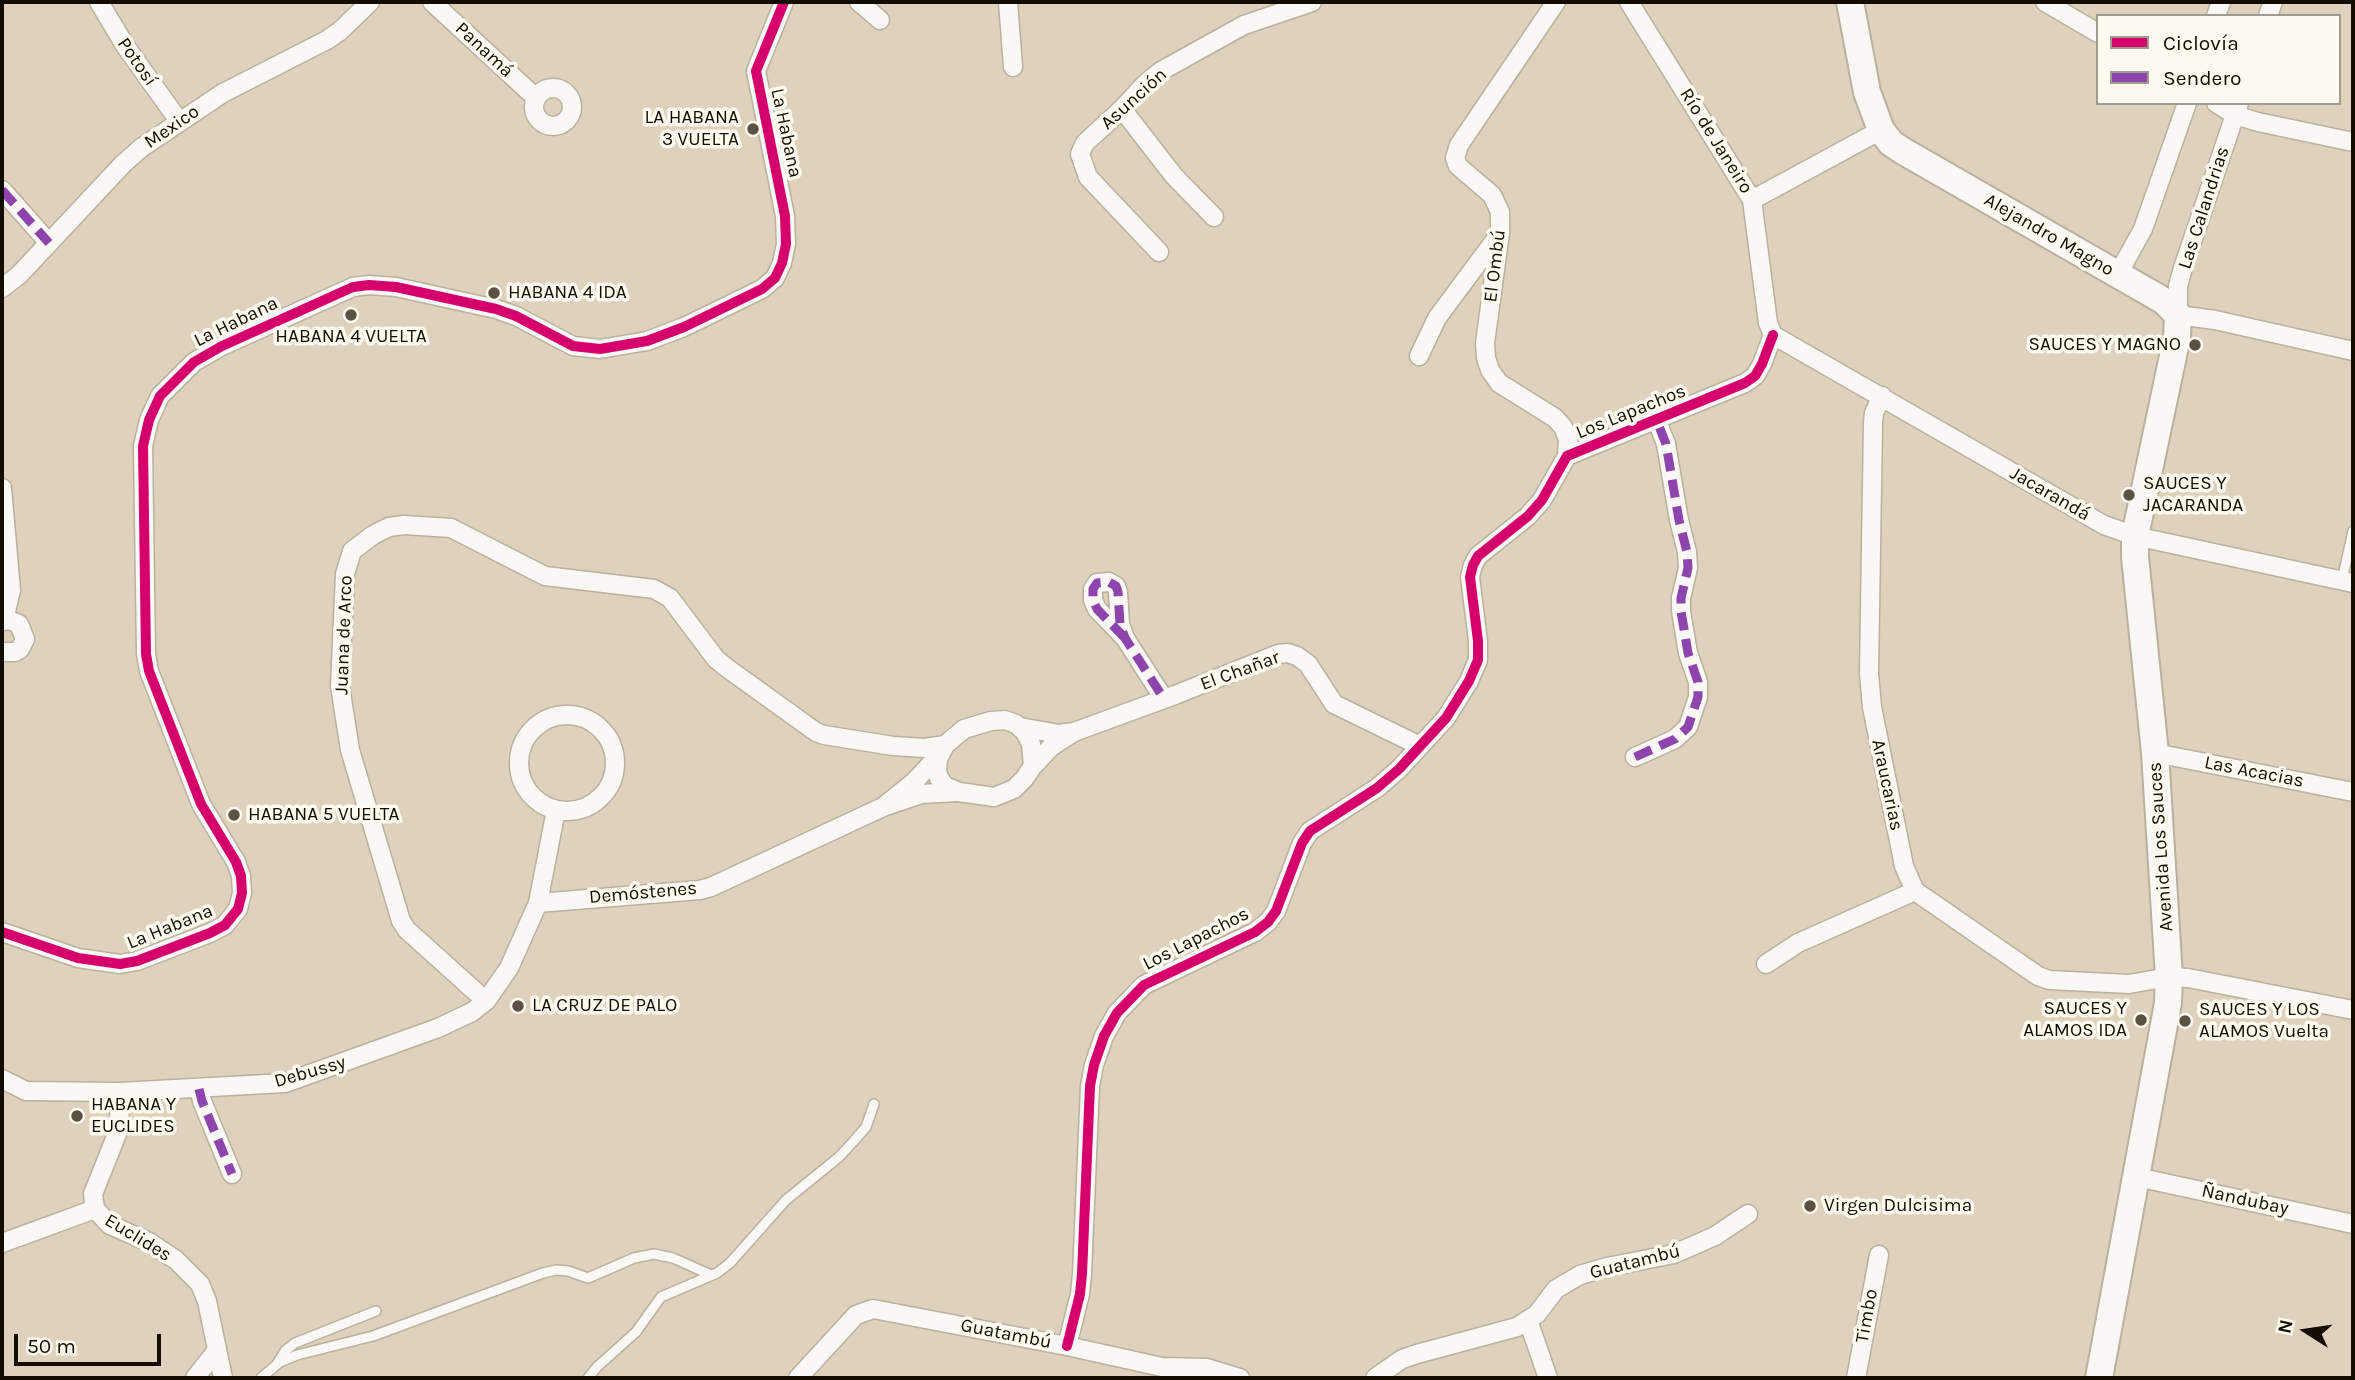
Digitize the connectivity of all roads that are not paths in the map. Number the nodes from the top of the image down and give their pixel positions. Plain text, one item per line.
1 (99, 2) edge
2 (370, 2) edge
3 (432, 2) edge
4 (784, 2) edge
5 (859, 2) edge
6 (1008, 2) edge
7 (1312, 2) edge
8 (1556, 2) edge
9 (1629, 2) edge
10 (1850, 2) edge
11 (2045, 2) edge
12 (880, 20) dead end
13 (2096, 32) edge
14 (1013, 67) dead end
15 (536, 98) dead end
16 (2186, 105) edge
17 (1122, 109) junction
18 (2237, 109) edge
19 (179, 121) junction
20 (1881, 130) junction
21 (2353, 142) edge
22 (2, 190) edge
23 (1752, 200) junction
24 (1214, 217) dead end
25 (1500, 233) junction
26 (49, 243) junction
27 (1159, 252) dead end
28 (2118, 274) junction
29 (2, 288) edge
30 (2178, 315) junction
31 (1773, 335) junction
32 (2353, 351) edge
33 (1419, 356) dead end
34 (1882, 396) junction
35 (1657, 421) junction
36 (1567, 456) junction
37 (2, 488) edge
38 (2353, 531) edge
39 (2135, 536) junction
40 (2348, 581) edge
41 (3, 621) edge
42 (1125, 638) dead end
43 (2, 652) edge
44 (1164, 699) junction
45 (1020, 727) junction
46 (1073, 732) junction
47 (1420, 746) junction
48 (893, 747) junction
49 (943, 750) junction
50 (2155, 752) junction
51 (1635, 757) dead end
52 (1033, 766) junction
53 (914, 782) junction
54 (958, 792) junction
55 (2353, 792) edge
56 (883, 807) junction
57 (556, 810) junction
58 (1915, 891) junction
59 (538, 903) junction
60 (2, 932) edge
61 (1766, 964) dead end
62 (2169, 977) junction
63 (486, 1001) junction
64 (2353, 1010) edge
65 (2, 1079) edge
66 (199, 1088) junction
67 (120, 1092) junction
68 (874, 1104) dead end
69 (232, 1174) dead end
70 (2137, 1177) junction
71 (95, 1209) junction
72 (1748, 1214) dead end
73 (2353, 1224) edge
74 (2, 1243) edge
75 (1879, 1255) dead end
76 (711, 1275) junction
77 (376, 1311) dead end
78 (1528, 1320) junction
79 (1067, 1346) junction
80 (217, 1350) junction
81 (276, 1365) junction
82 (195, 1378) edge
83 (223, 1378) edge
84 (261, 1378) edge
85 (588, 1378) edge
86 (798, 1378) edge
87 (1240, 1378) edge
88 (1375, 1378) edge
89 (1548, 1378) edge
90 (1856, 1378) edge
91 (2099, 1378) edge

1 - 19 street, Potosí
2 - 19 street, Mexico
3 - 15 street, Panamá
4 - 60 street, La Habana
5 - 12 street
6 - 14 street
7 - 17 street, Asunción
8 - 25 street, El Ombú
9 - 23 street, Río de Janeiro
10 - 20 main road, Alejandro Magno
11 - 13 street
16 - 28 street
17 - 24 street
17 - 27 street, Asunción
18 - 21 street
18 - 30 street, Las Calandrias
19 - 26 street, Mexico
20 - 23 street
20 - 28 main road, Alejandro Magno
22 - 26 street
23 - 31 street, Río de Janeiro
25 - 33 street
25 - 36 street, El Ombú
26 - 29 street, Mexico
28 - 30 main road, Alejandro Magno
30 - 32 street
30 - 39 main road, Avenida Los Sauces
31 - 34 street, Jacarandá
31 - 35 street, Los Lapachos
34 - 39 street, Jacarandá
34 - 58 street, Araucarias
35 - 36 street, Los Lapachos
35 - 51 street
36 - 47 street, Los Lapachos
37 - 41 street
38 - 40 lane
39 - 40 street, Jacarandá
39 - 50 main road, Avenida Los Sauces
41 - 43 street
42 - 44 street
44 - 46 street, El Chañar
44 - 47 street, El Chañar
45 - 46 street, El Chañar
45 - 49 street, Demóstenes
45 - 52 street
46 - 52 street, El Chañar
47 - 79 street, Los Lapachos
48 - 49 street, Juana de Arco
48 - 53 street
48 - 63 street, Juana de Arco
49 - 53 street, Demóstenes
49 - 54 street
50 - 55 street, Las Acacias
50 - 62 main road, Avenida Los Sauces
52 - 54 street, Demóstenes
53 - 56 street, Demóstenes
54 - 56 street, Demóstenes
56 - 59 street, Demóstenes
57 - 57 street
57 - 59 street
58 - 61 street
58 - 62 street
59 - 63 street
62 - 64 street
62 - 70 main road, Avenida Los Sauces
63 - 66 street, Debussy
65 - 67 street
66 - 67 street, Debussy
66 - 69 street
67 - 71 street, Euclides
68 - 76 lane
70 - 73 street, Ñandubay
70 - 91 main road, Avenida Los Sauces
71 - 74 street
71 - 80 street, Euclides
72 - 78 street, Guatambú
75 - 90 street, Timbo
76 - 81 lane
76 - 85 lane
77 - 81 lane
78 - 88 street, Guatambú
78 - 89 street
79 - 86 street, Guatambú
79 - 87 street, Guatambú
80 - 82 street
80 - 83 street, Euclides
81 - 84 lane

